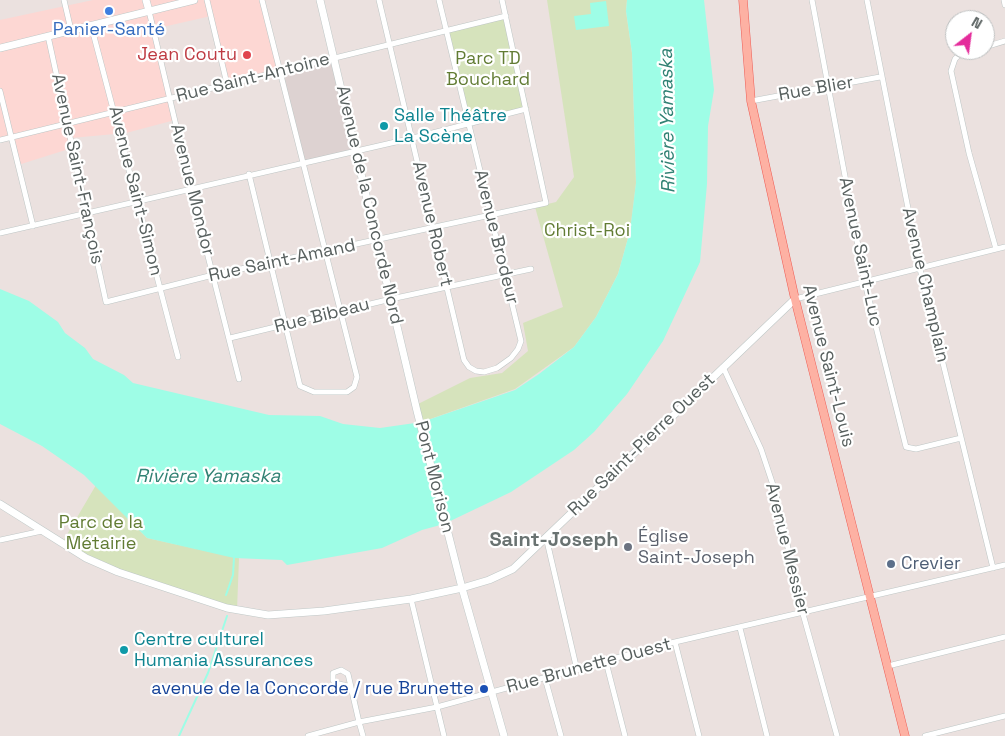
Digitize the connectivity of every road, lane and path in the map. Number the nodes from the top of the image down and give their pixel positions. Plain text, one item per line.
1 (64, 0) edge
2 (146, 0) edge
3 (194, 0) edge
4 (207, 0) edge
5 (262, 0) edge
6 (320, 0) edge
7 (379, 0) edge
8 (439, 0) edge
9 (502, 0) edge
10 (743, 0) edge
11 (812, 0) edge
12 (867, 0) edge
13 (1004, 0) edge
14 (1005, 4) edge
15 (149, 11) junction
16 (506, 16) junction
17 (92, 25) junction
18 (71, 30) junction
19 (446, 30) junction
20 (48, 36) junction
21 (390, 44) junction
22 (0, 48) edge
23 (334, 58) junction
24 (954, 60) edge
25 (280, 71) junction
26 (880, 77) junction
27 (227, 84) junction
28 (827, 88) junction
29 (0, 91) edge
30 (170, 98) junction
31 (751, 101) junction
32 (526, 109) junction
33 (115, 112) junction
34 (468, 122) junction
35 (67, 124) junction
36 (11, 137) junction
37 (413, 138) junction
38 (0, 140) edge
39 (356, 150) junction
40 (303, 162) junction
41 (249, 174) junction
42 (191, 188) junction
43 (136, 201) junction
44 (86, 214) junction
45 (491, 215) junction
46 (33, 226) junction
47 (433, 228) junction
48 (0, 233) edge
49 (377, 240) junction
50 (1005, 247) edge
51 (996, 250) junction
52 (325, 251) junction
53 (270, 263) junction
54 (531, 269) dead end
55 (920, 269) junction
56 (505, 274) junction
57 (213, 275) junction
58 (865, 283) junction
59 (447, 287) junction
60 (160, 290) junction
61 (391, 299) junction
62 (795, 299) junction
63 (106, 302) joint
64 (340, 311) junction
65 (285, 325) junction
66 (230, 338) junction
67 (178, 357) dead end
68 (464, 360) joint
69 (723, 368) junction
70 (240, 379) dead end
71 (417, 410) joint
72 (961, 438) junction
73 (0, 504) edge
74 (42, 531) junction
75 (546, 537) junction
76 (0, 540) edge
77 (1005, 565) edge
78 (993, 568) junction
79 (462, 588) junction
80 (870, 598) junction
81 (412, 599) junction
82 (803, 614) junction
83 (740, 628) junction
84 (1005, 637) edge
85 (675, 642) junction
86 (606, 662) junction
87 (888, 666) junction
88 (577, 670) junction
89 (545, 678) junction
90 (351, 687) dead end
91 (492, 692) junction
92 (437, 707) junction
93 (1005, 716) edge
94 (359, 722) junction
95 (308, 736) edge
96 (362, 736) edge
97 (444, 736) edge
98 (504, 736) edge
99 (561, 736) edge
100 (625, 736) edge
101 (699, 736) edge
102 (767, 736) edge
103 (837, 736) edge
104 (905, 736) edge
105 (924, 736) edge

1 - 18 street
2 - 15 street, Avenue Mondor
3 - 15 street
4 - 27 street
5 - 25 street
6 - 23 street, Avenue de la Concorde Nord
7 - 21 street, Avenue Robert
8 - 19 street, Avenue Brodeur
9 - 16 street
10 - 31 main road, Avenue Saint-Louis
11 - 28 street, Avenue Saint-Luc
12 - 26 street, Avenue Champlain
13 - 14 street
15 - 17 street
15 - 30 street, Avenue Mondor
16 - 19 street, Rue Saint-Antoine
16 - 32 street
17 - 18 street
17 - 33 street, Avenue Saint-Simon
18 - 20 street
19 - 21 street, Rue Saint-Antoine
19 - 34 street, Avenue Brodeur
20 - 22 street
20 - 35 street, Avenue Saint-François
21 - 23 street, Rue Saint-Antoine
21 - 37 street, Avenue Robert
23 - 25 street, Rue Saint-Antoine
23 - 39 street, Avenue de la Concorde Nord
24 - 51 street
25 - 27 street, Rue Saint-Antoine
25 - 40 street
26 - 28 street, Rue Blier
26 - 55 street, Avenue Champlain
27 - 30 street, Rue Saint-Antoine
28 - 31 street, Rue Blier
28 - 58 street, Avenue Saint-Luc
29 - 36 street
30 - 33 street, Rue Saint-Antoine
30 - 42 street, Avenue Mondor
31 - 62 main road, Avenue Saint-Louis
32 - 34 street
32 - 45 street, Rue Saint-Amand
33 - 35 street, Rue Saint-Antoine
33 - 43 street, Avenue Saint-Simon
34 - 37 street
34 - 45 street, Avenue Brodeur
35 - 36 street, Rue Saint-Antoine
35 - 44 street, Avenue Saint-François
36 - 38 street, Rue Saint-Antoine
36 - 46 street
37 - 39 street
37 - 47 street, Avenue Robert
39 - 40 street
39 - 49 street, Avenue de la Concorde Nord
40 - 41 street
40 - 52 street
41 - 42 street
41 - 53 street
42 - 43 street
42 - 57 street, Avenue Mondor
43 - 44 street
43 - 60 street, Avenue Saint-Simon
44 - 46 street
44 - 63 street, Avenue Saint-François
45 - 47 street, Rue Saint-Amand
45 - 56 street, Avenue Brodeur
46 - 48 street
47 - 49 street, Rue Saint-Amand
47 - 59 street, Avenue Robert
49 - 52 street, Rue Saint-Amand
49 - 61 street, Avenue de la Concorde Nord
50 - 51 street
51 - 55 street
52 - 53 street, Rue Saint-Amand
52 - 64 street
53 - 57 street, Rue Saint-Amand
53 - 65 street
54 - 56 street, Rue Bibeau
55 - 58 street
55 - 72 street, Avenue Champlain
56 - 59 street, Rue Bibeau
56 - 68 street, Avenue Brodeur
57 - 60 street, Rue Saint-Amand
57 - 66 street, Avenue Mondor
58 - 62 street
58 - 72 street, Avenue Saint-Luc
59 - 61 street, Rue Bibeau
59 - 68 street, Avenue Robert
60 - 63 street, Rue Saint-Amand
60 - 67 street, Avenue Saint-Simon
61 - 64 street, Rue Bibeau
61 - 71 street, Avenue de la Concorde Nord
62 - 69 street, Rue Saint-Pierre Ouest
62 - 80 main road, Avenue Saint-Louis
64 - 65 street, Rue Bibeau
64 - 65 street
65 - 66 street, Rue Bibeau
66 - 70 street, Avenue Mondor
69 - 75 street, Rue Saint-Pierre Ouest
69 - 82 street, Avenue Messier
71 - 79 street, Pont Morison
72 - 78 street, Avenue Champlain
73 - 74 street, Rue Saint-Pierre Ouest
74 - 76 street
74 - 81 street, Rue Saint-Pierre Ouest
75 - 79 street, Rue Saint-Pierre Ouest
75 - 88 street
77 - 78 street, Rue Brunette Ouest
78 - 80 street, Rue Brunette Ouest
79 - 81 street, Rue Saint-Pierre Ouest
79 - 91 street, Pont Morison
80 - 82 street, Rue Brunette Ouest
80 - 87 main road, Avenue Saint-Louis
81 - 92 street
82 - 83 street, Rue Brunette Ouest
82 - 103 street, Avenue Messier
83 - 85 street, Rue Brunette Ouest
83 - 102 street
84 - 87 street
85 - 86 street, Rue Brunette Ouest
85 - 101 street
86 - 88 street, Rue Brunette Ouest
86 - 100 street
87 - 104 main road, Avenue Saint-Louis
88 - 89 street, Rue Brunette Ouest
89 - 91 street, Rue Brunette Ouest
89 - 99 street
90 - 94 street
91 - 92 street, Rue Brunette Ouest
91 - 98 street, Pont Morison
92 - 94 street, Rue Brunette Ouest
92 - 97 street
93 - 105 street
94 - 95 street, Rue Brunette Ouest
94 - 96 street

